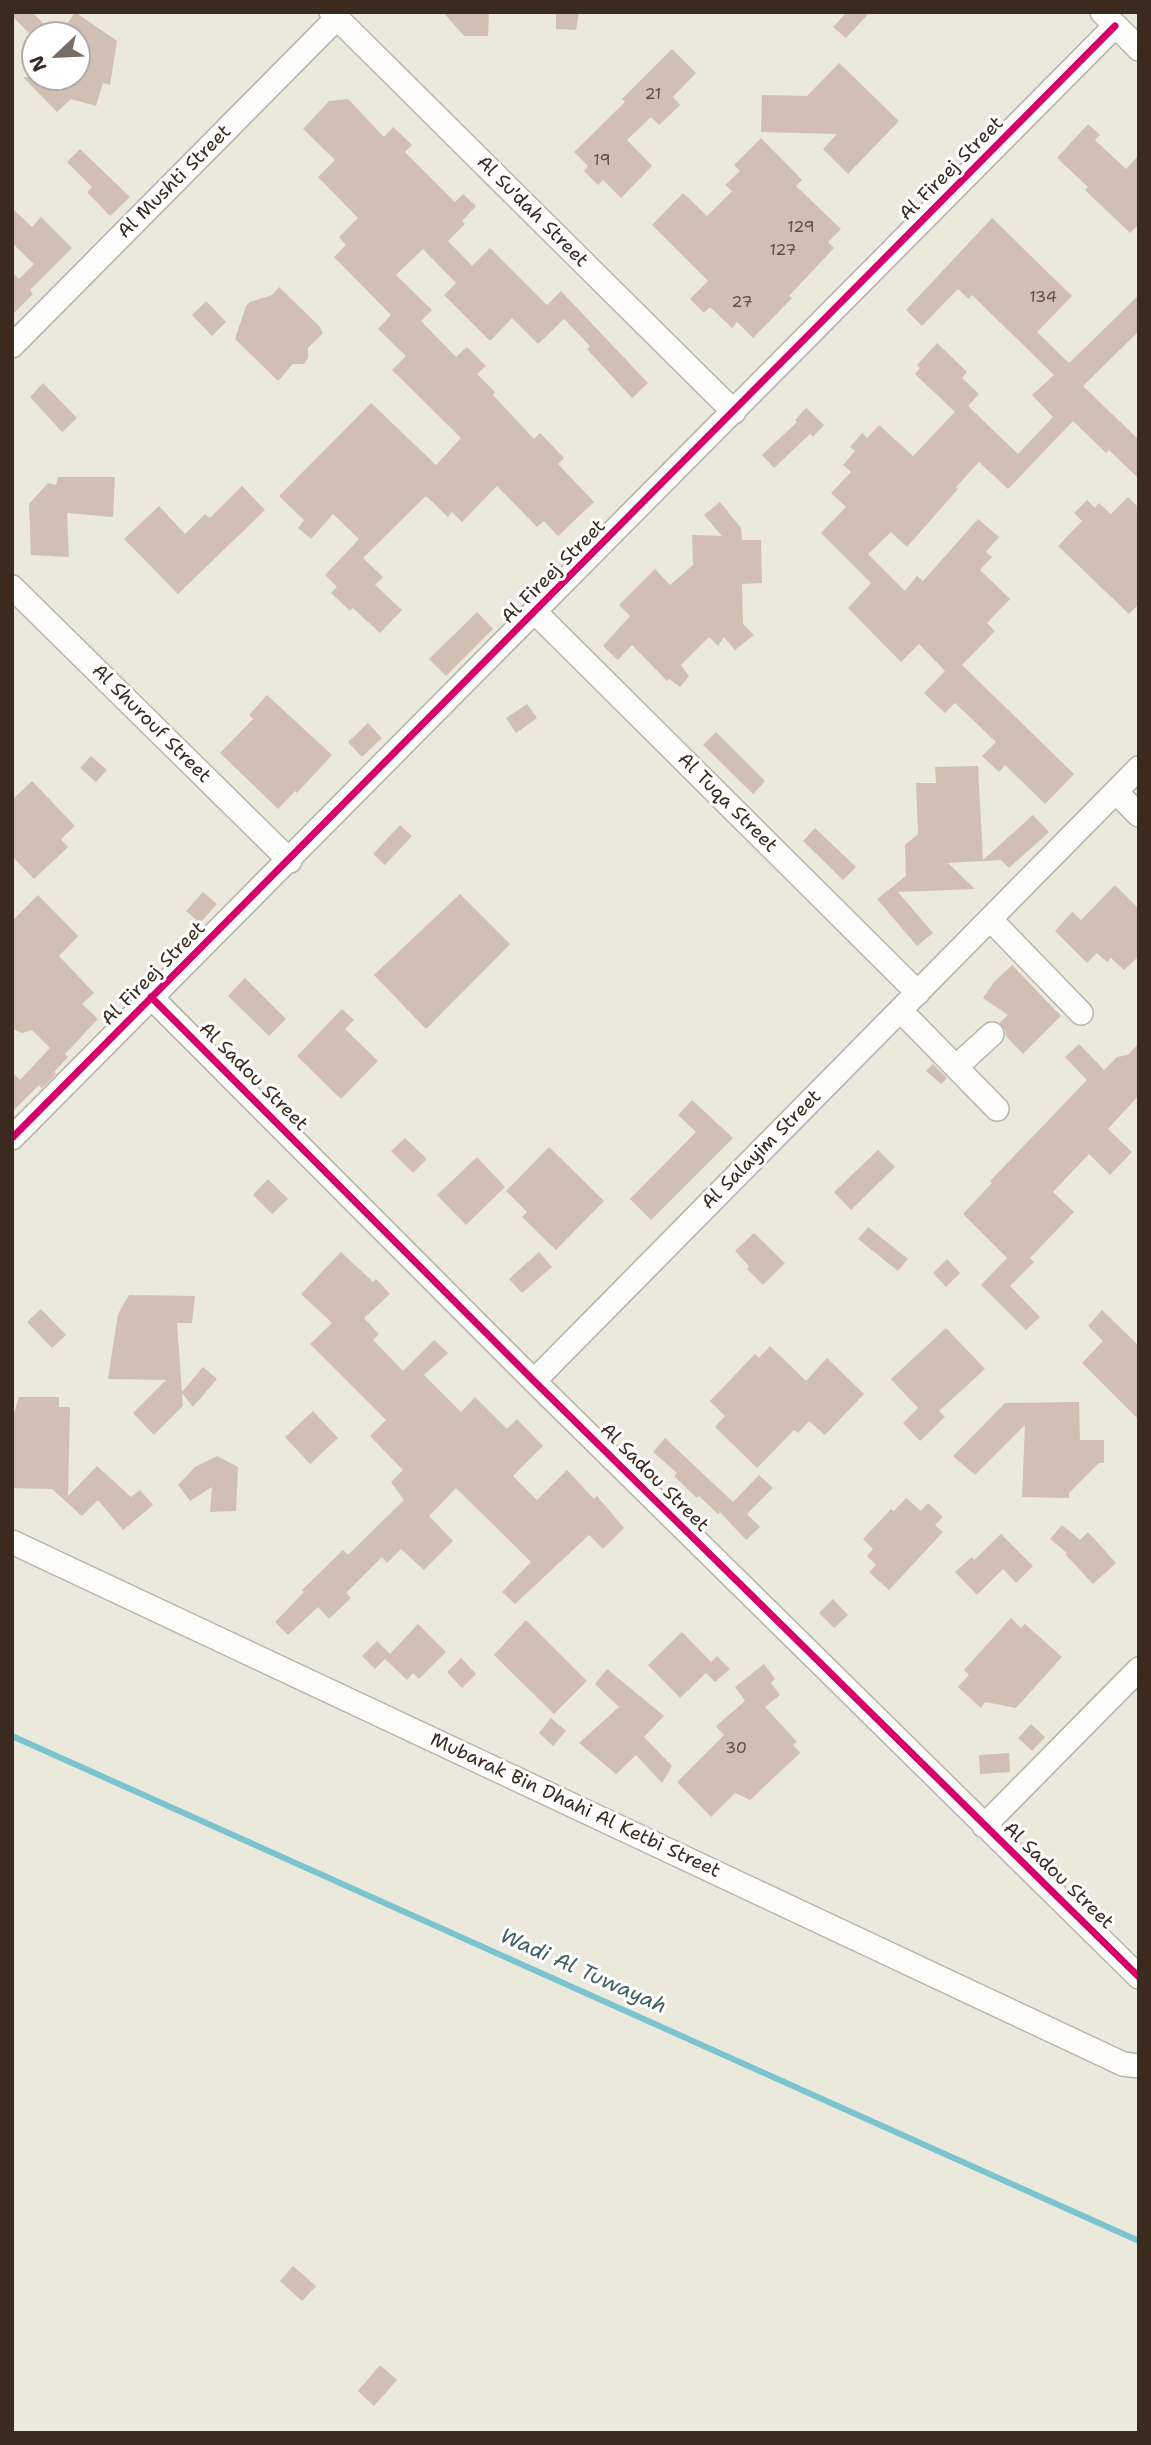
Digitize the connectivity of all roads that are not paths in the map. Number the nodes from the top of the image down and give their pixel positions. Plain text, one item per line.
1 (334, 15) edge
2 (1109, 19) edge
3 (1139, 49) edge
4 (12, 346) edge
5 (734, 412) junction
6 (12, 587) edge
7 (536, 613) junction
8 (1139, 768) edge
9 (1116, 792) junction
10 (1139, 815) edge
11 (290, 860) junction
12 (990, 919) junction
13 (918, 993) junction
14 (151, 997) junction
15 (901, 1011) junction
16 (1081, 1013) dead end
17 (992, 1034) dead end
18 (956, 1067) junction
19 (997, 1109) dead end
20 (12, 1138) edge
21 (534, 1381) junction
22 (12, 1542) edge
23 (1139, 1669) edge
24 (984, 1826) junction
25 (1139, 1977) edge
26 (1139, 2066) edge

1 - 4 street, Al Mushti Street
1 - 5 street, Al Su'dah Street
2 - 3 street
2 - 5 street, Al Fireej Street
5 - 7 street, Al Fireej Street
6 - 11 street, Al Shurouf Street
7 - 11 street, Al Fireej Street
7 - 13 street, Al Tuqa Street
8 - 9 street, Al Salayim Street
9 - 10 street
9 - 12 street, Al Salayim Street
11 - 14 street, Al Fireej Street
12 - 13 street, Al Salayim Street
12 - 16 street
13 - 15 street, Al Salayim Street
14 - 20 street, Al Fireej Street
14 - 21 street, Al Sadou Street
15 - 18 street
15 - 21 street, Al Salayim Street
17 - 18 street
18 - 19 street
21 - 24 street, Al Sadou Street
22 - 26 street, Mubarak Bin Dhahi Al Ketbi Street
23 - 24 street
24 - 25 street, Al Sadou Street

